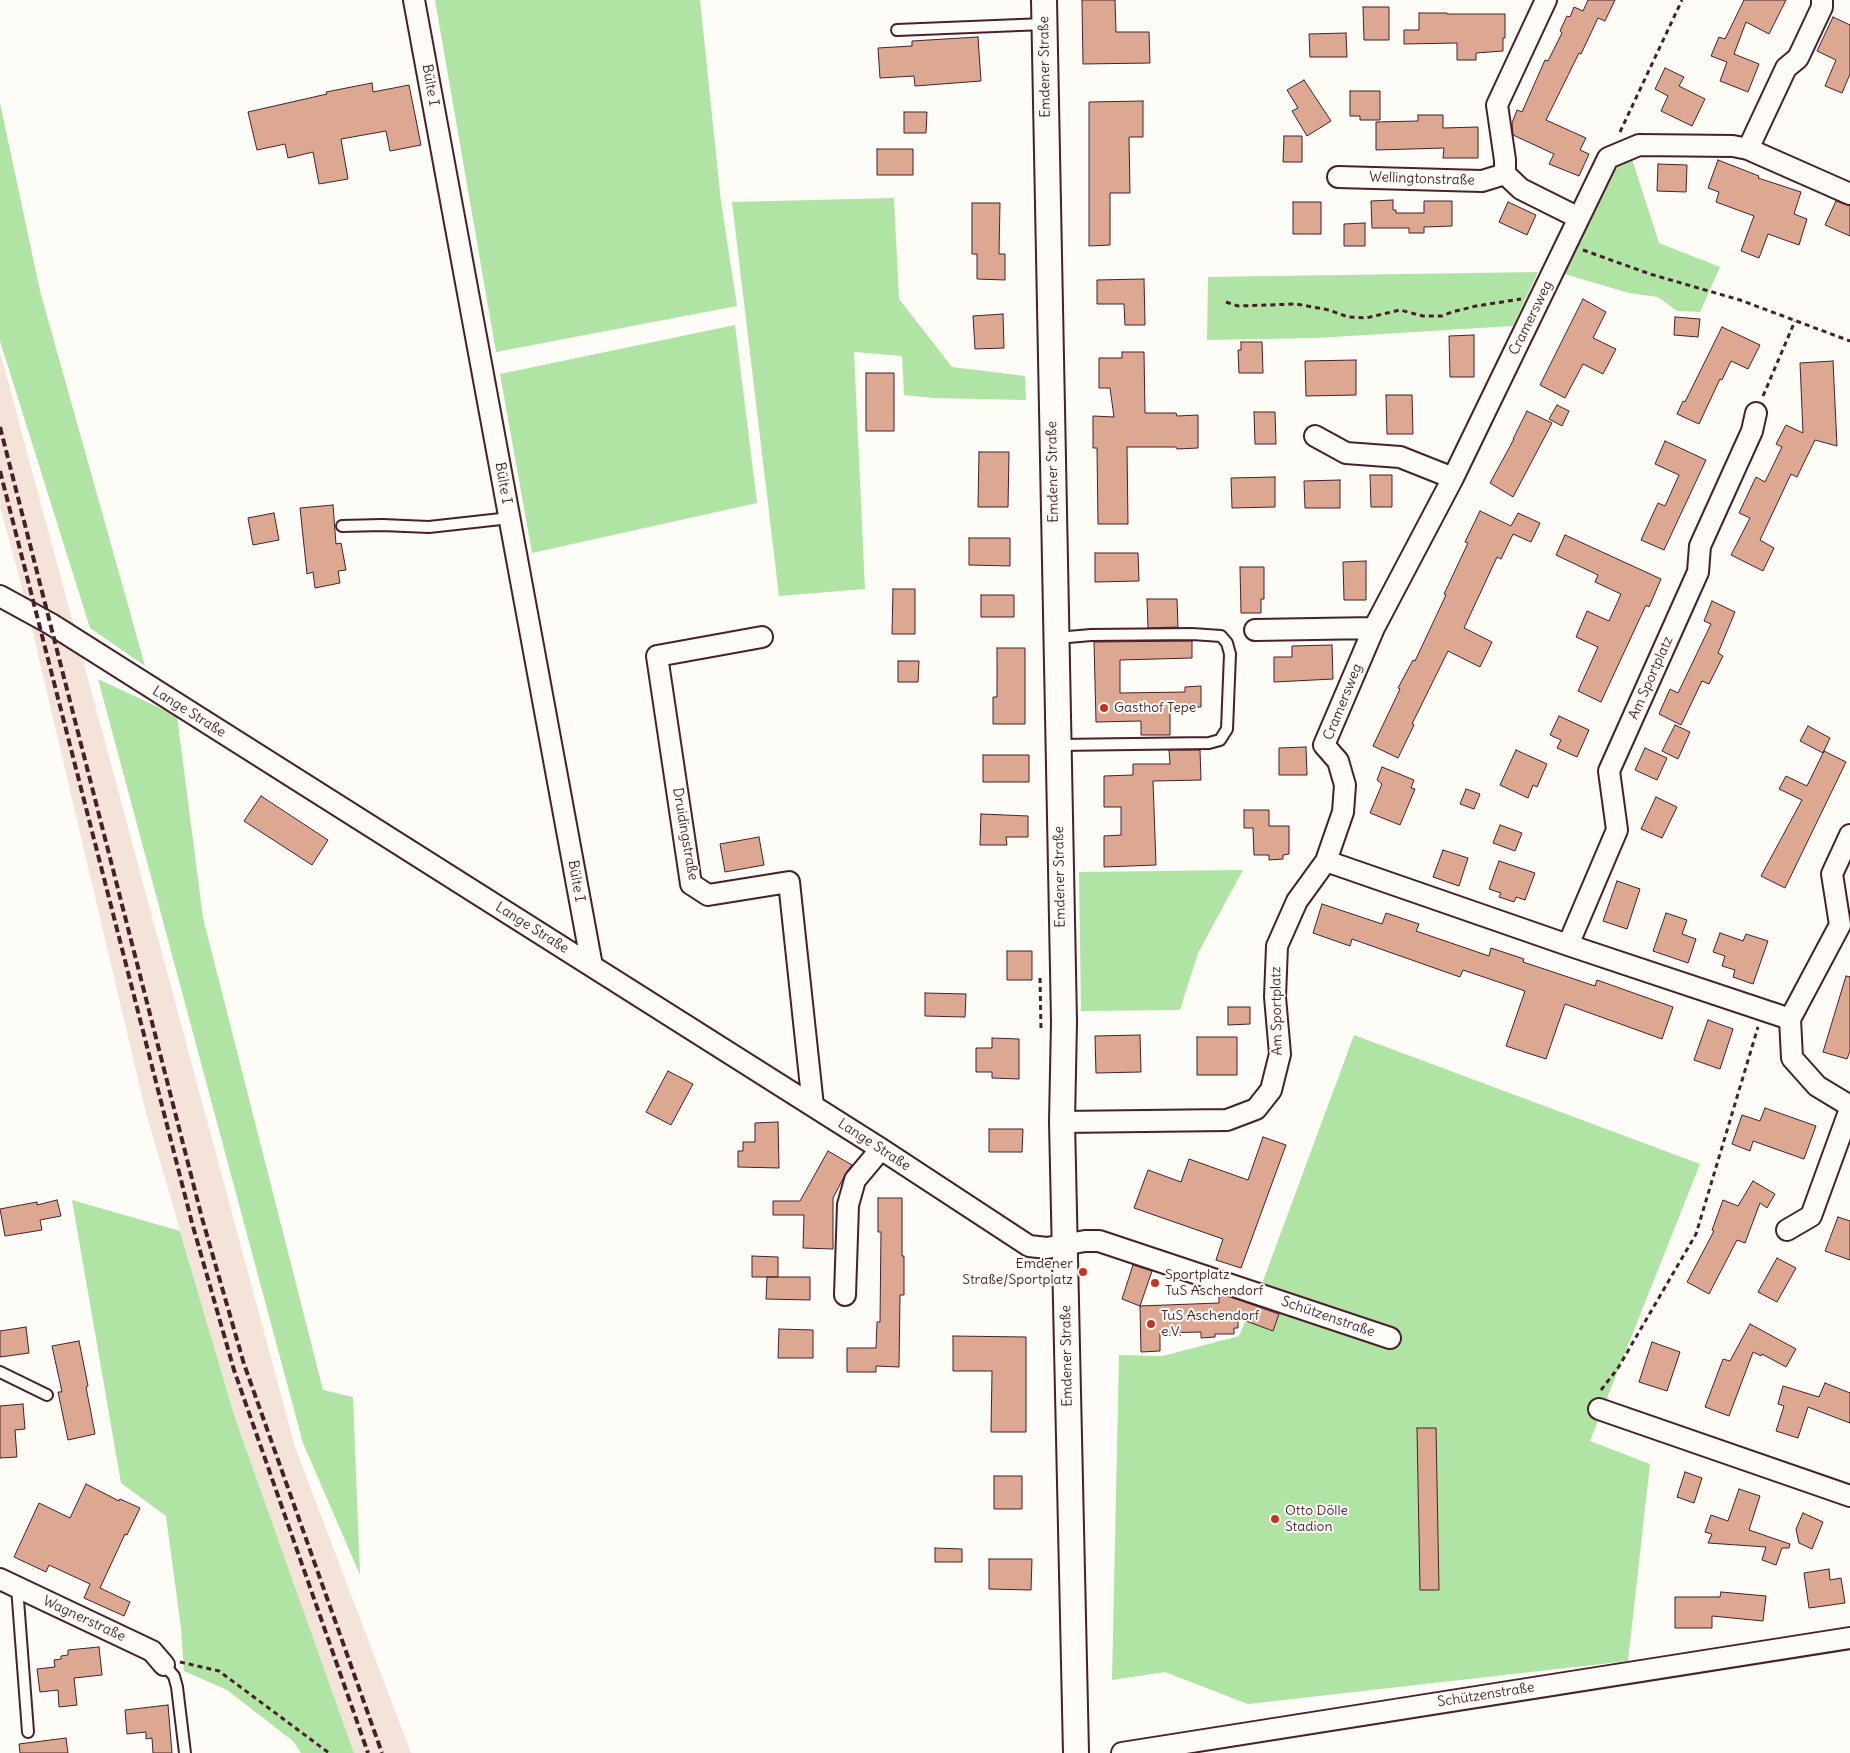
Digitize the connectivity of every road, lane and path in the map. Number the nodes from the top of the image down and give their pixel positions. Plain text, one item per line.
1 (414, 0) edge
2 (1044, 0) edge
3 (1546, 0) edge
4 (1682, 0) edge
5 (1822, 0) edge
6 (1044, 24) junction
7 (897, 30) dead end
8 (1748, 149) junction
9 (1608, 158) junction
10 (1505, 174) junction
11 (1338, 177) dead end
12 (1850, 194) edge
13 (1579, 218) junction
14 (1567, 243) junction
15 (1226, 302) dead end
16 (1538, 302) junction
17 (1795, 321) junction
18 (1850, 341) edge
19 (1756, 413) joint
20 (1315, 436) dead end
21 (1454, 478) junction
22 (510, 518) junction
23 (342, 526) dead end
24 (0, 596) edge
25 (1374, 628) junction
26 (1255, 630) dead end
27 (762, 637) dead end
28 (1056, 638) junction
29 (1057, 746) junction
30 (1850, 835) edge
31 (1326, 861) junction
32 (1845, 927) edge
33 (1568, 944) junction
34 (592, 966) junction
35 (1763, 1010) junction
36 (1790, 1019) junction
37 (813, 1106) junction
38 (1850, 1108) edge
39 (1062, 1122) junction
40 (880, 1149) junction
41 (1787, 1230) dead end
42 (1065, 1246) junction
43 (845, 1295) dead end
44 (1390, 1338) dead end
45 (0, 1372) edge
46 (47, 1395) dead end
47 (1599, 1409) joint
48 (1850, 1496) edge
49 (8, 1583) edge
50 (1850, 1638) edge
51 (164, 1665) junction
52 (28, 1732) dead end
53 (185, 1753) edge
54 (329, 1753) edge
55 (1076, 1753) edge
56 (1122, 1753) edge

1 - 22 street, Bülte I
2 - 6 street, Emdener Straße
3 - 10 street
4 - 9 path
5 - 8 street
6 - 7 lane
6 - 28 street, Emdener Straße
8 - 9 street
8 - 12 street
9 - 13 street, Cramersweg
10 - 11 street, Wellingtonstraße
10 - 13 street
13 - 14 street, Cramersweg
14 - 16 street, Cramersweg
14 - 17 path
15 - 16 path
16 - 21 street, Cramersweg
17 - 18 path
17 - 19 path
19 - 33 street, Am Sportplatz
20 - 21 street
21 - 25 street, Cramersweg
22 - 23 lane
22 - 34 street, Bülte I
24 - 34 street, Lange Straße
25 - 26 street
25 - 31 street, Cramersweg
27 - 37 street, Druidingstraße
28 - 29 street, Emdener Straße
28 - 29 lane
29 - 39 street, Emdener Straße
30 - 32 street
31 - 33 street
31 - 39 street, Am Sportplatz
32 - 36 street
33 - 35 street
34 - 37 street, Lange Straße
35 - 36 street
35 - 47 path
36 - 38 street
37 - 40 street, Lange Straße
38 - 41 street
39 - 42 street, Emdener Straße
40 - 42 street, Lange Straße
40 - 43 street
42 - 44 street, Schützenstraße
42 - 55 street, Emdener Straße
45 - 46 lane
47 - 48 street
49 - 51 street, Wagnerstraße
49 - 52 lane
50 - 56 street, Schützenstraße
51 - 53 lane
51 - 54 path

